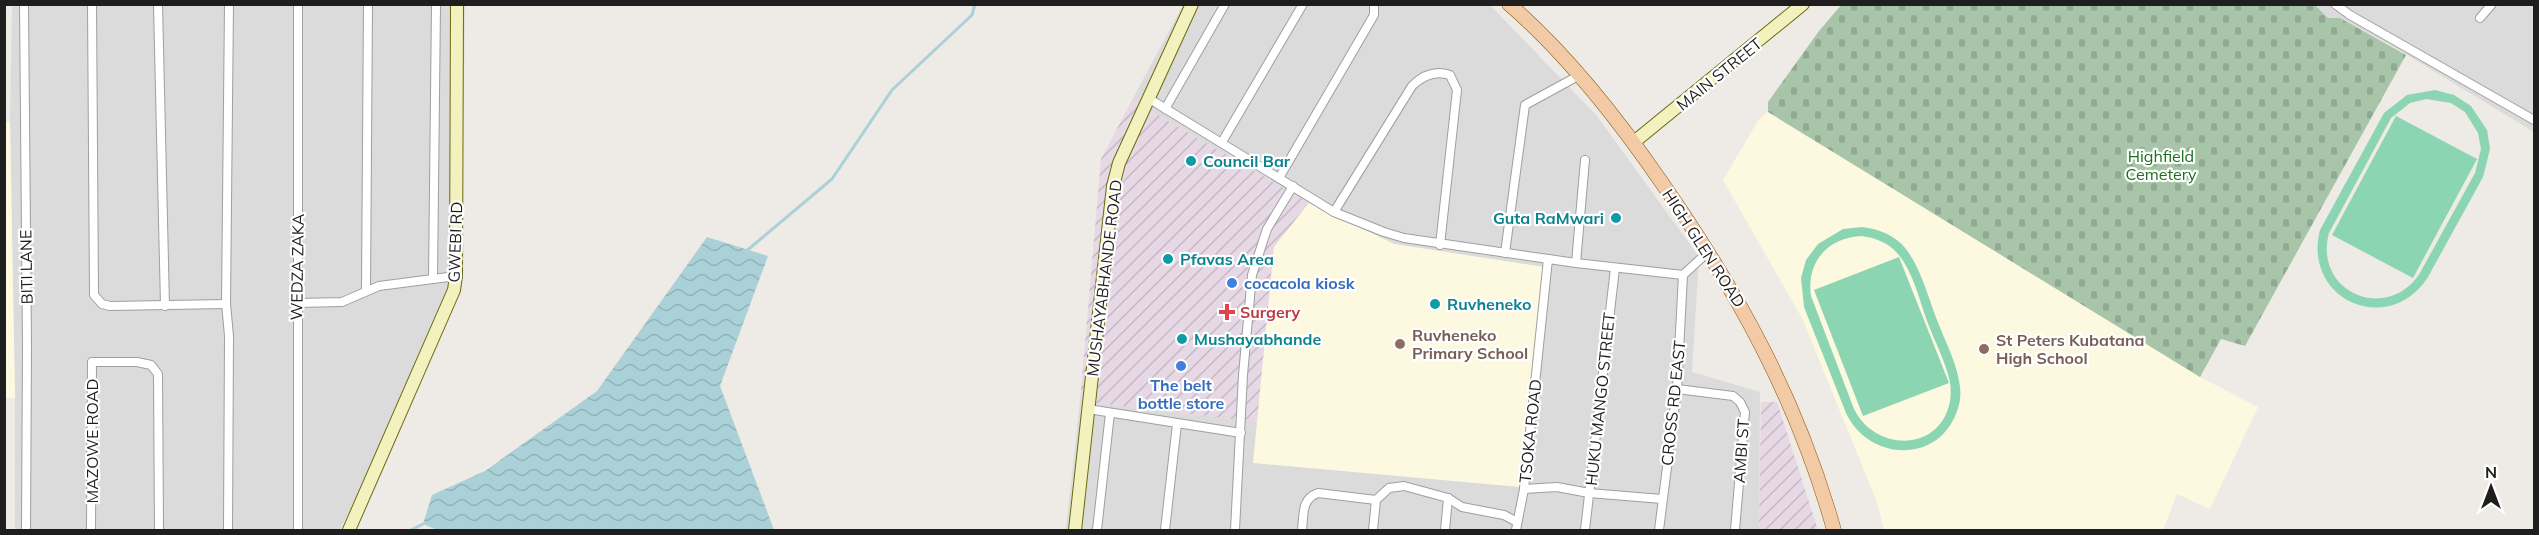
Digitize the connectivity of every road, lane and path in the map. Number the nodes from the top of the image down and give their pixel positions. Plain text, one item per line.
1 (24, 4) edge
2 (92, 4) edge
3 (158, 4) edge
4 (229, 4) edge
5 (298, 4) edge
6 (368, 4) edge
7 (436, 4) edge
8 (457, 4) edge
9 (1192, 4) edge
10 (1225, 4) edge
11 (1303, 4) edge
12 (1374, 4) edge
13 (1509, 4) edge
14 (1803, 4) edge
15 (2335, 4) edge
16 (2492, 4) edge
17 (2480, 18) dead end
18 (1578, 75) junction
19 (1148, 98) junction
20 (1165, 109) junction
21 (2535, 120) edge
22 (1222, 142) junction
23 (1634, 142) junction
24 (1584, 160) dead end
25 (1279, 178) junction
26 (1293, 186) junction
27 (1334, 212) junction
28 (1440, 245) junction
29 (1709, 251) junction
30 (1505, 253) junction
31 (1548, 259) junction
32 (1576, 263) junction
33 (1615, 268) junction
34 (1683, 275) junction
35 (456, 276) junction
36 (433, 279) junction
37 (366, 290) junction
38 (298, 303) junction
39 (226, 304) junction
40 (165, 306) junction
41 (1677, 389) junction
42 (1088, 409) junction
43 (1110, 413) junction
44 (1177, 424) junction
45 (1241, 433) junction
46 (1524, 489) junction
47 (1589, 493) junction
48 (1448, 498) junction
49 (1662, 499) junction
50 (1376, 500) junction
51 (1516, 526) edge
52 (26, 531) edge
53 (91, 531) edge
54 (159, 531) edge
55 (228, 531) edge
56 (298, 531) edge
57 (349, 531) edge
58 (1075, 531) edge
59 (1097, 531) edge
60 (1165, 531) edge
61 (1235, 531) edge
62 (1302, 531) edge
63 (1373, 531) edge
64 (1445, 531) edge
65 (1585, 531) edge
66 (1659, 531) edge
67 (1735, 531) edge
68 (1834, 531) edge

1 - 52 street, BITI LANE
2 - 40 street
3 - 40 street
4 - 39 street
5 - 38 street, WEDZA ZAKA
6 - 37 street
7 - 36 street
8 - 35 street, GWEBI RD
9 - 19 street, MUSHAYABHANDE ROAD
10 - 20 street
11 - 22 street
12 - 25 street
13 - 18 main road, HIGH GLEN ROAD
14 - 23 street, MAIN STREET
15 - 21 street
16 - 17 street
18 - 23 main road, HIGH GLEN ROAD
18 - 30 street
19 - 20 street
19 - 42 street, MUSHAYABHANDE ROAD
20 - 22 street
22 - 25 street
23 - 29 main road, HIGH GLEN ROAD
24 - 32 street
25 - 26 street
26 - 27 street
26 - 45 street
27 - 28 street
27 - 28 street
28 - 30 street
29 - 34 street
29 - 68 main road, HIGH GLEN ROAD
30 - 31 street
31 - 32 street
31 - 46 street, TSOKA ROAD
32 - 33 street
33 - 34 street
33 - 47 street, HUKU MANGO STREET
34 - 41 street, CROSS RD EAST
35 - 36 street
35 - 57 street, GWEBI RD
36 - 37 street
37 - 38 street
38 - 56 street, WEDZA ZAKA
39 - 40 street
39 - 55 street
41 - 49 street, CROSS RD EAST
41 - 67 street, AMBI ST
42 - 43 street
42 - 58 street, MUSHAYABHANDE ROAD
43 - 44 street
43 - 59 street
44 - 45 street
44 - 60 street
45 - 61 street
46 - 47 street
46 - 51 street, TSOKA ROAD
47 - 49 street
47 - 65 street, HUKU MANGO STREET
48 - 50 street
48 - 51 street
48 - 64 street
49 - 66 street, CROSS RD EAST
50 - 62 street
50 - 63 street
53 - 54 street, MAZOWE ROAD

